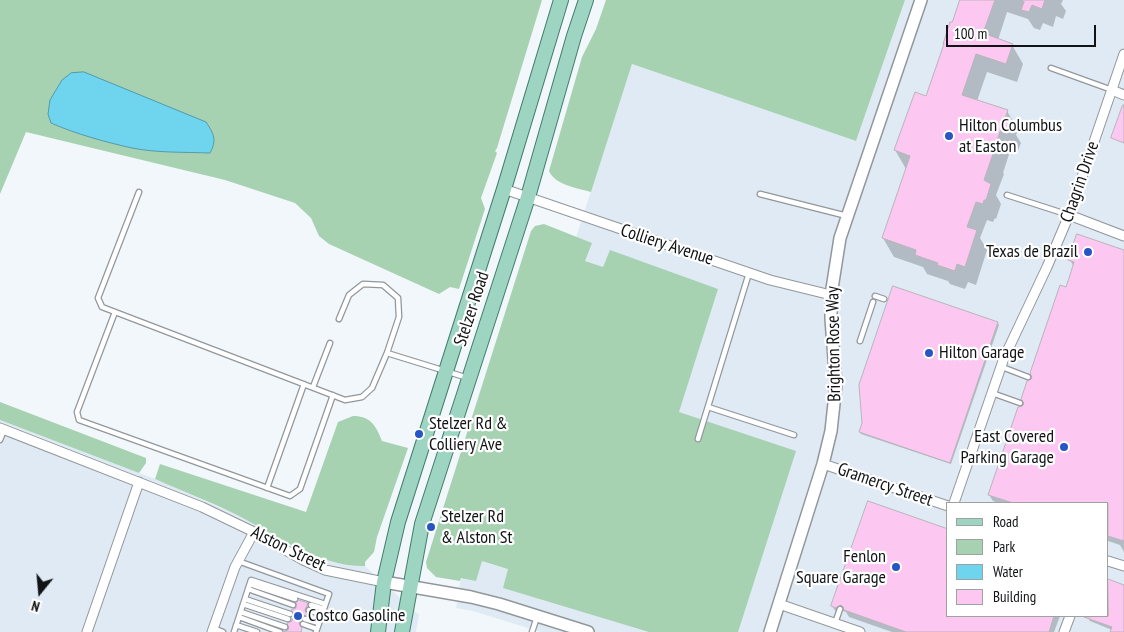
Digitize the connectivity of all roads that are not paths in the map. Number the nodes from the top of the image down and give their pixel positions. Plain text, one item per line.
1 (561, 0) edge
2 (586, 0) edge
3 (921, 0) edge
4 (1124, 54) edge
5 (1051, 68) dead end
6 (1112, 90) junction
7 (1124, 95) edge
8 (504, 189) junction
9 (139, 192) dead end
10 (760, 194) dead end
11 (1007, 195) dead end
12 (528, 197) junction
13 (1069, 215) junction
14 (847, 216) junction
15 (1124, 236) edge
16 (749, 273) junction
17 (831, 295) junction
18 (875, 296) dead end
19 (884, 299) dead end
20 (873, 302) dead end
21 (115, 312) junction
22 (339, 319) dead end
23 (860, 341) dead end
24 (330, 343) dead end
25 (387, 353) junction
26 (1001, 367) junction
27 (446, 371) junction
28 (1028, 377) dead end
29 (469, 378) junction
30 (304, 384) junction
31 (313, 387) junction
32 (992, 393) junction
33 (333, 395) junction
34 (1020, 403) dead end
35 (708, 407) junction
36 (2, 429) edge
37 (794, 435) dead end
38 (698, 439) dead end
39 (0, 440) edge
40 (823, 464) junction
41 (140, 482) junction
42 (267, 488) junction
43 (954, 502) edge
44 (946, 505) edge
45 (254, 532) junction
46 (238, 561) junction
47 (1109, 561) edge
48 (1124, 566) edge
49 (384, 582) junction
50 (250, 584) junction
51 (410, 585) junction
52 (248, 590) junction
53 (295, 599) dead end
54 (244, 601) junction
55 (778, 604) junction
56 (293, 605) dead end
57 (311, 605) dead end
58 (324, 607) junction
59 (840, 609) dead end
60 (309, 610) dead end
61 (241, 612) junction
62 (322, 615) junction
63 (289, 616) dead end
64 (537, 616) junction
65 (238, 617) junction
66 (1070, 617) edge
67 (306, 619) dead end
68 (319, 623) junction
69 (835, 623) junction
70 (303, 624) dead end
71 (236, 625) junction
72 (285, 627) dead end
73 (212, 630) edge
74 (316, 630) edge
75 (88, 632) edge
76 (224, 632) edge
77 (235, 632) edge
78 (257, 632) edge
79 (280, 632) edge
80 (378, 632) edge
81 (402, 632) edge
82 (532, 632) edge
83 (588, 632) edge
84 (770, 632) edge
85 (860, 632) edge
86 (1064, 632) edge

1 - 8 main road, Stelzer Road
2 - 12 main road, Stelzer Road
3 - 14 street, Brighton Rose Way
4 - 6 street, Chagrin Drive
5 - 6 lane
6 - 7 street
6 - 13 street, Chagrin Drive
8 - 12 street, Colliery Avenue
8 - 27 main road, Stelzer Road
9 - 21 lane
10 - 14 lane
11 - 13 lane
12 - 16 street, Colliery Avenue
12 - 29 main road, Stelzer Road
13 - 15 street
13 - 26 street, Chagrin Drive
14 - 17 street, Brighton Rose Way
16 - 17 street, Colliery Avenue
16 - 35 lane
17 - 40 street, Brighton Rose Way
18 - 19 lane
20 - 23 lane
21 - 30 lane
21 - 42 lane
22 - 25 lane
24 - 31 lane
25 - 27 lane
25 - 33 lane
26 - 28 lane
26 - 32 street, Chagrin Drive
27 - 29 lane
27 - 49 main road, Stelzer Road
29 - 51 main road, Stelzer Road
30 - 31 lane
30 - 42 lane
31 - 33 lane
32 - 34 lane
32 - 43 street, Chagrin Drive
33 - 42 lane
35 - 37 lane
35 - 38 lane
36 - 39 lane
36 - 41 street, Alston Street
40 - 44 street, Gramercy Street
40 - 55 street, Brighton Rose Way
41 - 45 street, Alston Street
41 - 75 street
45 - 46 street
45 - 49 street, Alston Street
46 - 58 lane
46 - 73 street
47 - 48 street
49 - 51 street, Alston Street
49 - 80 main road, Stelzer Road
50 - 52 lane
50 - 53 lane
50 - 58 lane
51 - 64 street, Alston Street
51 - 81 main road, Stelzer Road
52 - 54 lane
52 - 56 lane
54 - 61 lane
54 - 63 lane
55 - 69 street
55 - 84 street, Brighton Rose Way
57 - 58 lane
58 - 62 lane
59 - 69 lane
60 - 62 lane
61 - 65 lane
61 - 72 lane
62 - 68 lane
64 - 82 lane
64 - 83 street, Alston Street
65 - 71 lane
65 - 79 lane
66 - 86 street
67 - 68 lane
68 - 74 lane
69 - 85 street
70 - 74 lane
71 - 77 lane
71 - 78 lane
73 - 76 lane

